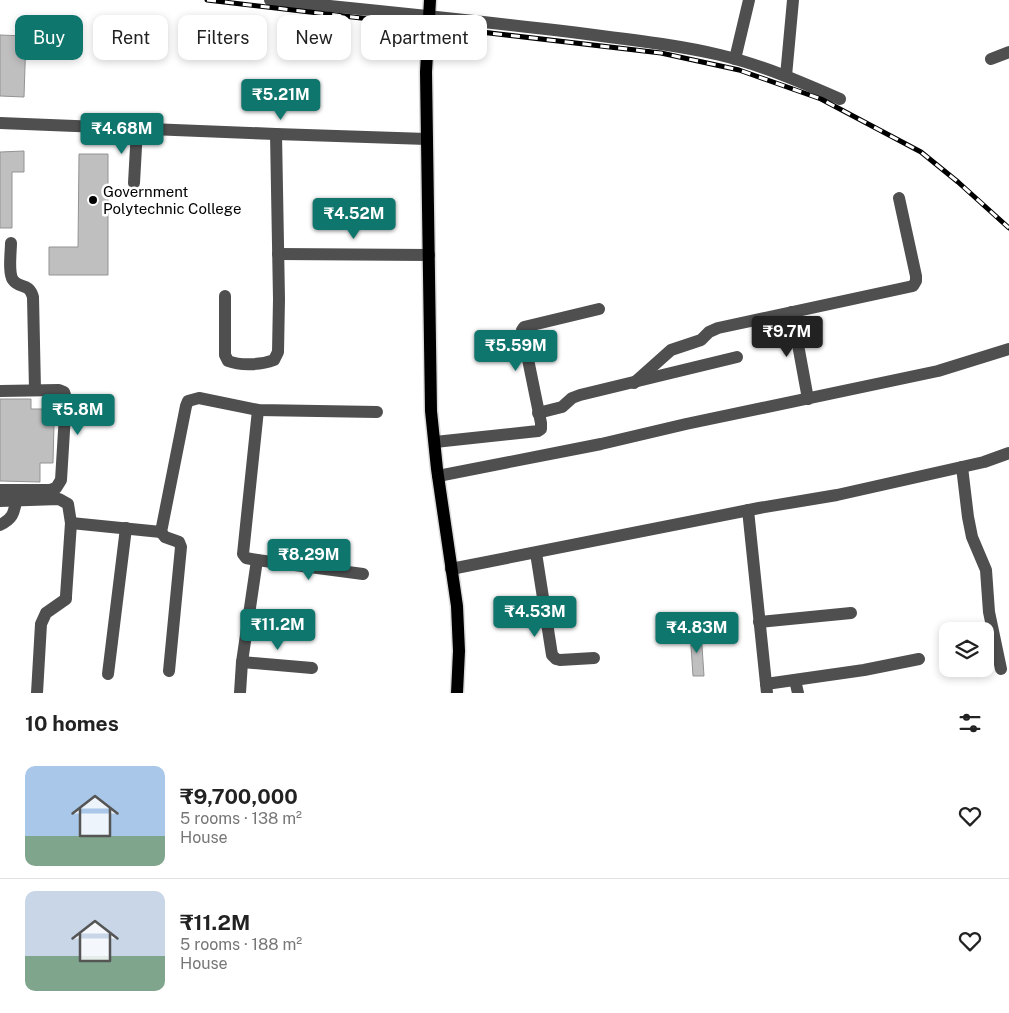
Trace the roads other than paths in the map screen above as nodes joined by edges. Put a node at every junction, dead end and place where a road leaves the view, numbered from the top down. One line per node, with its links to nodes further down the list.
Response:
1 (270, 0): 5 (street)
2 (430, 0): 6 (main road)
3 (750, 0): 9 (street)
4 (793, 0): 12 (street)
5 (419, 15)
6 (429, 15)
7 (487, 23): 9 (street)
8 (1009, 52): 10 (street)
9 (735, 59): 12 (street)
10 (991, 59)
11 (427, 60): 17 (main road)
12 (786, 76): 13 (street)
13 (840, 99)
14 (0, 123): 15 (street)
15 (137, 129): 16 (street); 18 (street)
16 (276, 134): 17 (street); 21 (street)
17 (427, 139): 22 (main road)
18 (134, 183)
19 (899, 198): 25 (street)
20 (11, 243): 29 (street)
21 (278, 254): 22 (street); 23 (street)
22 (429, 255): 35 (main road)
23 (225, 296)
24 (599, 309): 34 (street)
25 (792, 312): 28 (street); 31 (street)
26 (1009, 348): 31 (street)
27 (736, 357): 28 (street)
28 (634, 383): 34 (street)
29 (35, 390): 30 (street); 39 (street)
30 (0, 391)
31 (808, 399): 38 (street)
32 (258, 410): 33 (street); 46 (street); 48 (street)
33 (378, 412)
34 (538, 412): 35 (street)
35 (434, 442): 38 (main road)
36 (1009, 453): 37 (street)
37 (962, 467): 42 (street); 57 (street)
38 (438, 476): 49 (main road)
39 (0, 490)
40 (0, 501): 41 (street)
41 (16, 501): 43 (street); 44 (street)
42 (748, 510): 47 (street); 52 (street)
43 (71, 523): 45 (street); 62 (street)
44 (0, 526)
45 (126, 528): 46 (street); 59 (street)
46 (161, 532): 58 (street)
47 (536, 553): 49 (street); 53 (street)
48 (257, 560): 50 (street); 55 (street)
49 (451, 569): 64 (main road)
50 (363, 574)
51 (851, 613): 52 (street)
52 (759, 622): 61 (street)
53 (594, 658)
54 (919, 659): 60 (street)
55 (242, 662): 56 (street); 63 (street)
56 (312, 668)
57 (1001, 669)
58 (169, 671)
59 (108, 674)
60 (795, 680): 61 (street); 65 (street)
61 (767, 689)
62 (37, 693)
63 (240, 693)
64 (457, 693)
65 (798, 693)

